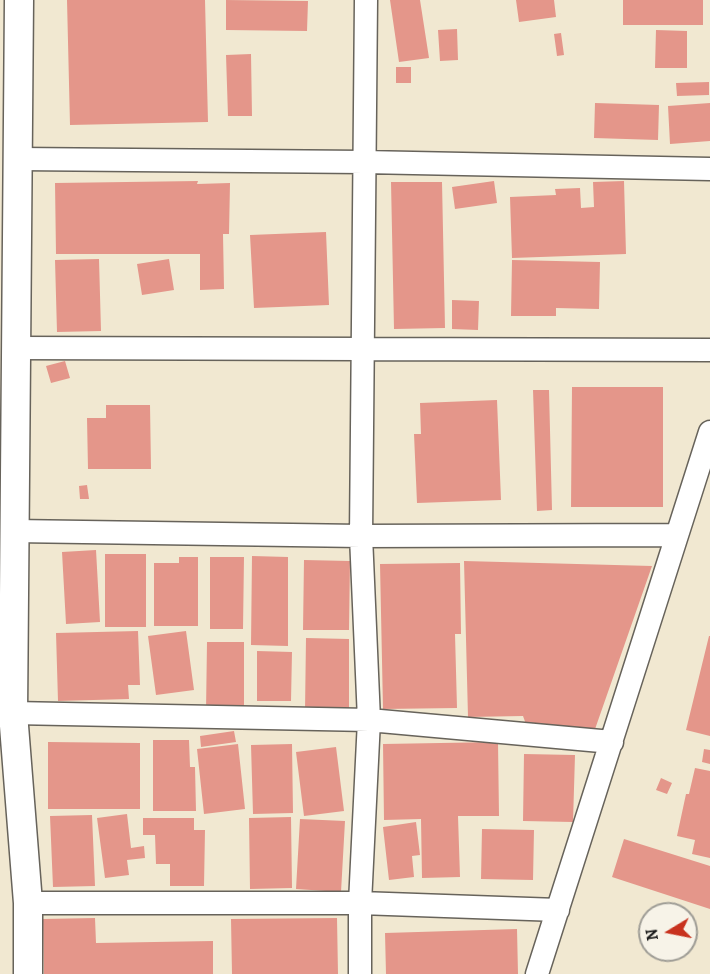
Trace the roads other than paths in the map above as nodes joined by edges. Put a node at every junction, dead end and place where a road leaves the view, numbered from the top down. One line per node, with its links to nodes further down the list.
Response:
1 (366, 0): 4 (street)
2 (29, 2): 3 (main road)
3 (18, 159): 4 (street); 6 (main road)
4 (363, 162): 5 (street); 7 (street)
5 (710, 169)
6 (16, 348): 7 (street); 10 (main road)
7 (362, 350): 8 (street); 12 (street)
8 (710, 350)
9 (710, 432): 11 (street)
10 (14, 531): 12 (street); 13 (main road)
11 (677, 535): 12 (street); 15 (street)
12 (361, 536): 14 (street)
13 (13, 713): 14 (street); 16 (main road)
14 (369, 720): 15 (street); 17 (street)
15 (612, 742): 18 (street)
16 (28, 903): 17 (street); 19 (main road)
17 (360, 903): 18 (street); 20 (street)
18 (558, 910): 21 (street)
19 (28, 974)
20 (360, 974)
21 (537, 974)

